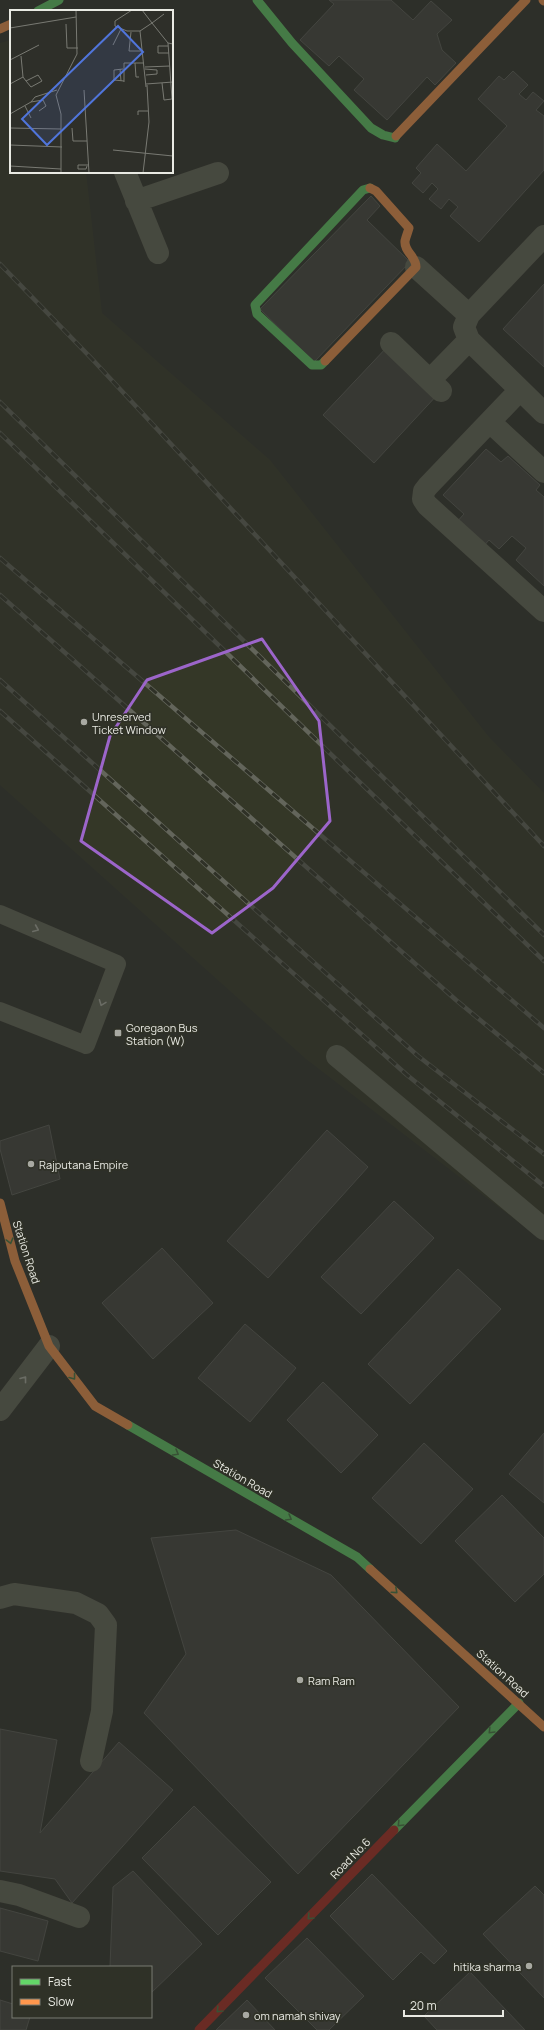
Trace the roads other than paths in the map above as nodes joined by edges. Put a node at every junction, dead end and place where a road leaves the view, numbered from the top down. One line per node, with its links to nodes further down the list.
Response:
1 (257, 0): 2 (street)
2 (526, 0)
3 (10, 24): 4 (street)
4 (0, 29)
5 (125, 173): 7 (street)
6 (218, 173): 7 (street)
7 (136, 201): 9 (street)
8 (544, 236): 11 (street)
9 (158, 253)
10 (416, 267): 10 (street); 11 (street)
11 (469, 315): 12 (street)
12 (470, 340): 13 (street); 14 (street)
13 (391, 343)
14 (520, 390): 15 (street); 16 (street)
15 (544, 413)
16 (490, 422): 17 (street); 18 (street)
17 (544, 472)
18 (544, 611)
19 (0, 914): 20 (lane, one-way to 20)
20 (0, 1011)
21 (337, 1056): 23 (street)
22 (0, 1203): 24 (street, Station Road, one-way to 24)
23 (544, 1229)
24 (49, 1346): 25 (street, one-way to 24); 27 (street, Station Road, one-way to 27)
25 (0, 1410)
26 (0, 1598): 29 (street)
27 (519, 1703): 28 (street, Station Road); 32 (street, Road No.6, one-way to 32)
28 (544, 1727)
29 (91, 1761)
30 (0, 1891): 31 (street)
31 (79, 1917)
32 (199, 2030)

